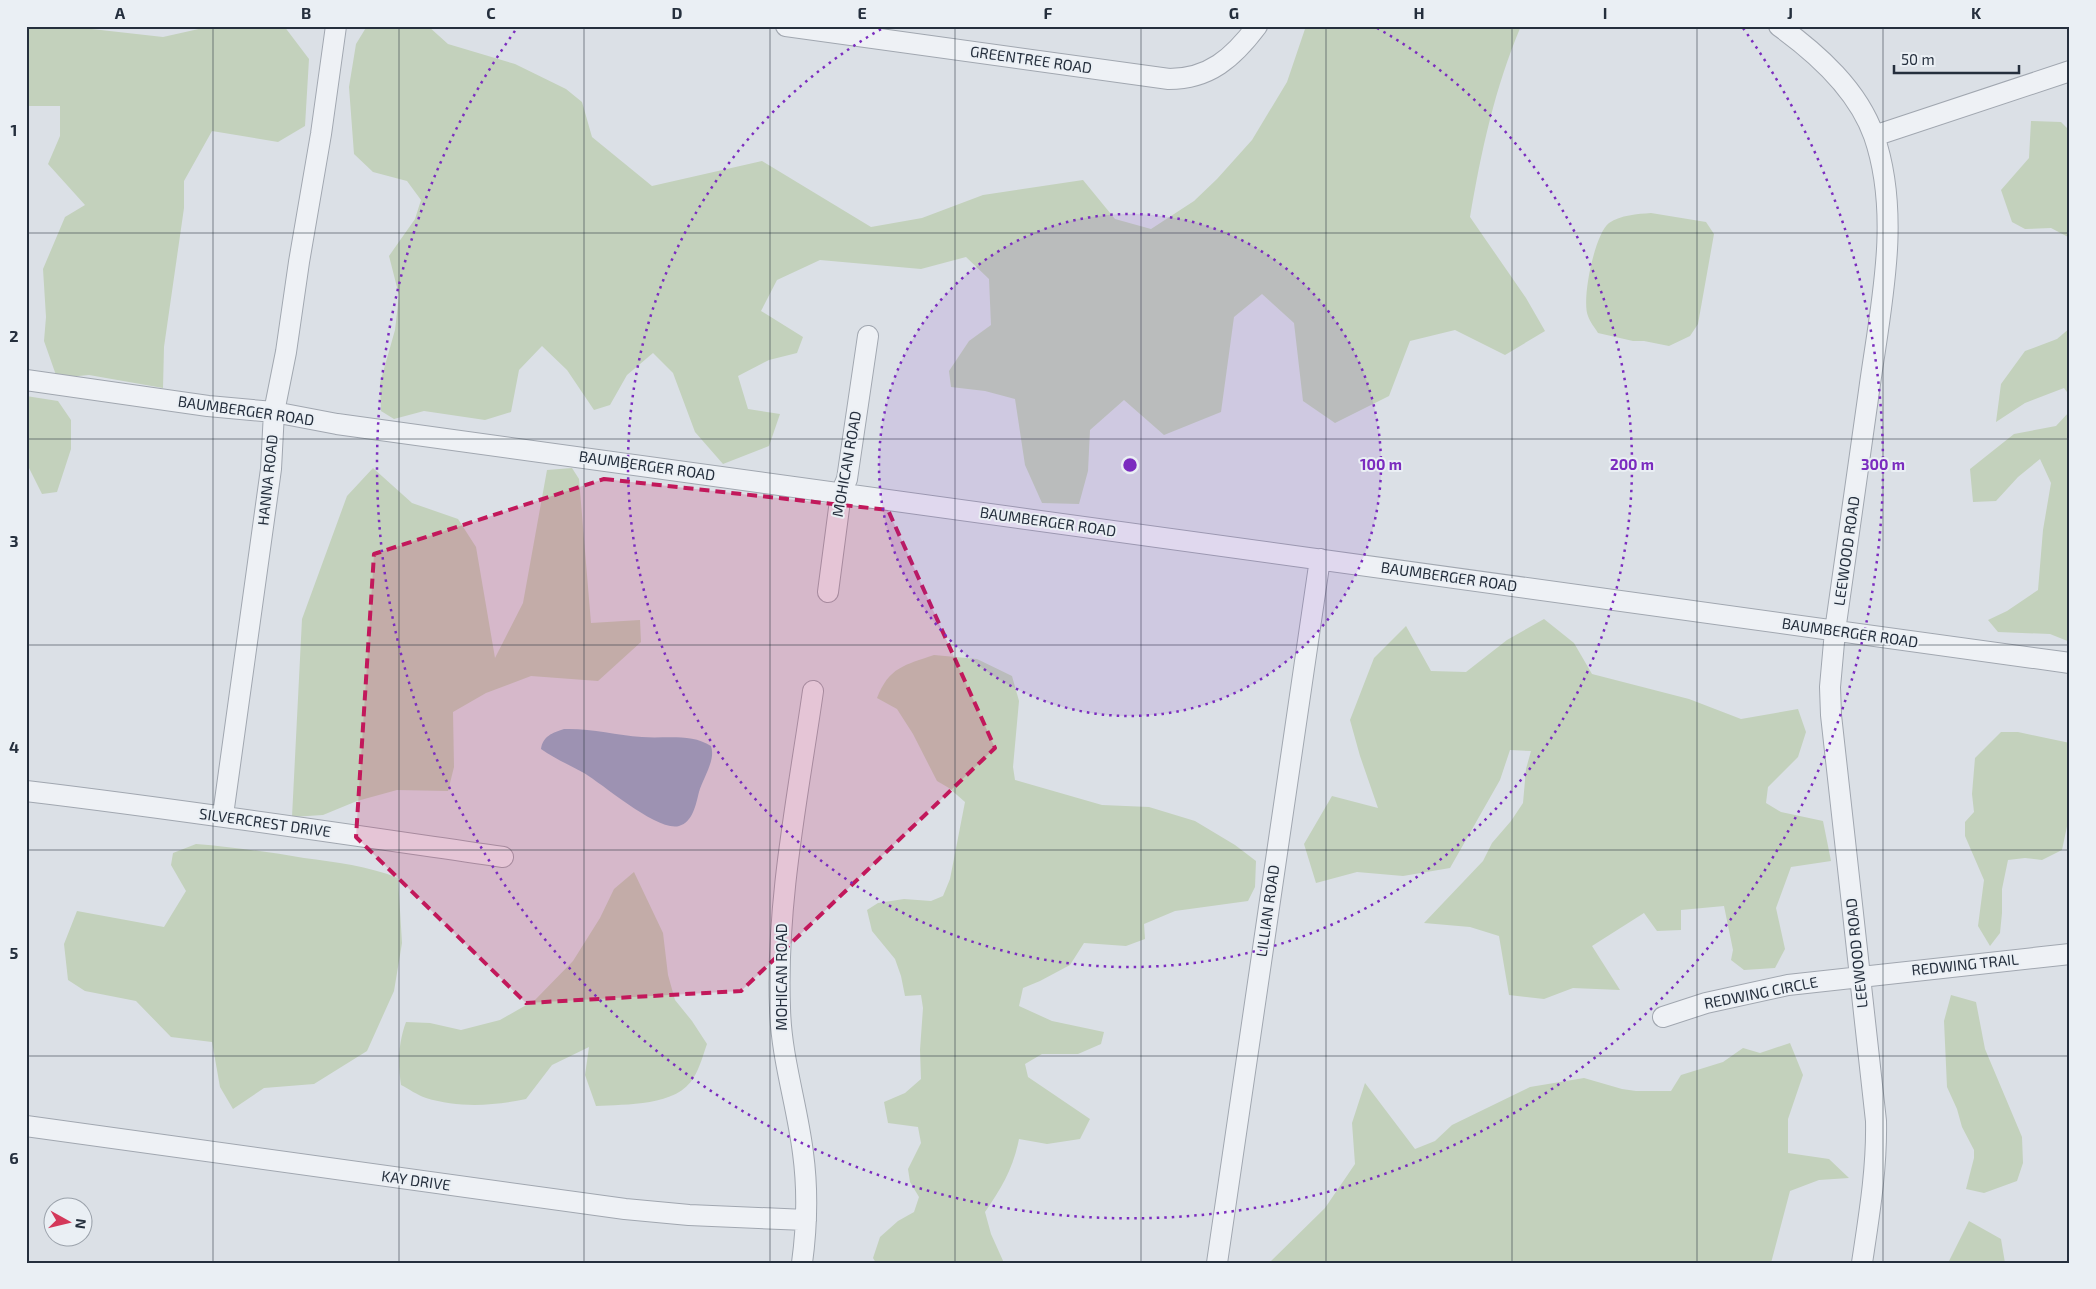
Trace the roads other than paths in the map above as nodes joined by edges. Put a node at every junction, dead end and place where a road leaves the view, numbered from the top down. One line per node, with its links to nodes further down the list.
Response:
1 (336, 26): 9 (street, HANNA ROAD)
2 (786, 26): 3 (street, GREENTREE ROAD)
3 (1257, 26)
4 (1779, 26): 6 (street, LEEWOOD ROAD)
5 (2070, 71): 6 (street)
6 (1874, 136): 13 (street, LEEWOOD ROAD)
7 (868, 336): 10 (street, MOHICAN ROAD)
8 (26, 380): 9 (street, BAUMBERGER ROAD)
9 (274, 412): 10 (street, BAUMBERGER ROAD); 17 (street, HANNA ROAD)
10 (841, 493): 11 (street, BAUMBERGER ROAD); 12 (street, MOHICAN ROAD)
11 (1320, 560): 13 (street, BAUMBERGER ROAD); 25 (street, LILLIAN ROAD)
12 (828, 592)
13 (1835, 631): 14 (street, BAUMBERGER ROAD); 20 (street, LEEWOOD ROAD)
14 (2070, 663)
15 (813, 692): 23 (street, MOHICAN ROAD)
16 (26, 791): 17 (street, SILVERCREST DRIVE)
17 (223, 815): 18 (street, SILVERCREST DRIVE)
18 (503, 857)
19 (2070, 954): 20 (street, REDWING TRAIL)
20 (1860, 976): 21 (street, REDWING CIRCLE); 26 (street, LEEWOOD ROAD)
21 (1663, 1017)
22 (26, 1126): 23 (street, KAY DRIVE)
23 (806, 1220): 24 (street, MOHICAN ROAD)
24 (802, 1263)
25 (1217, 1263)
26 (1862, 1263)

